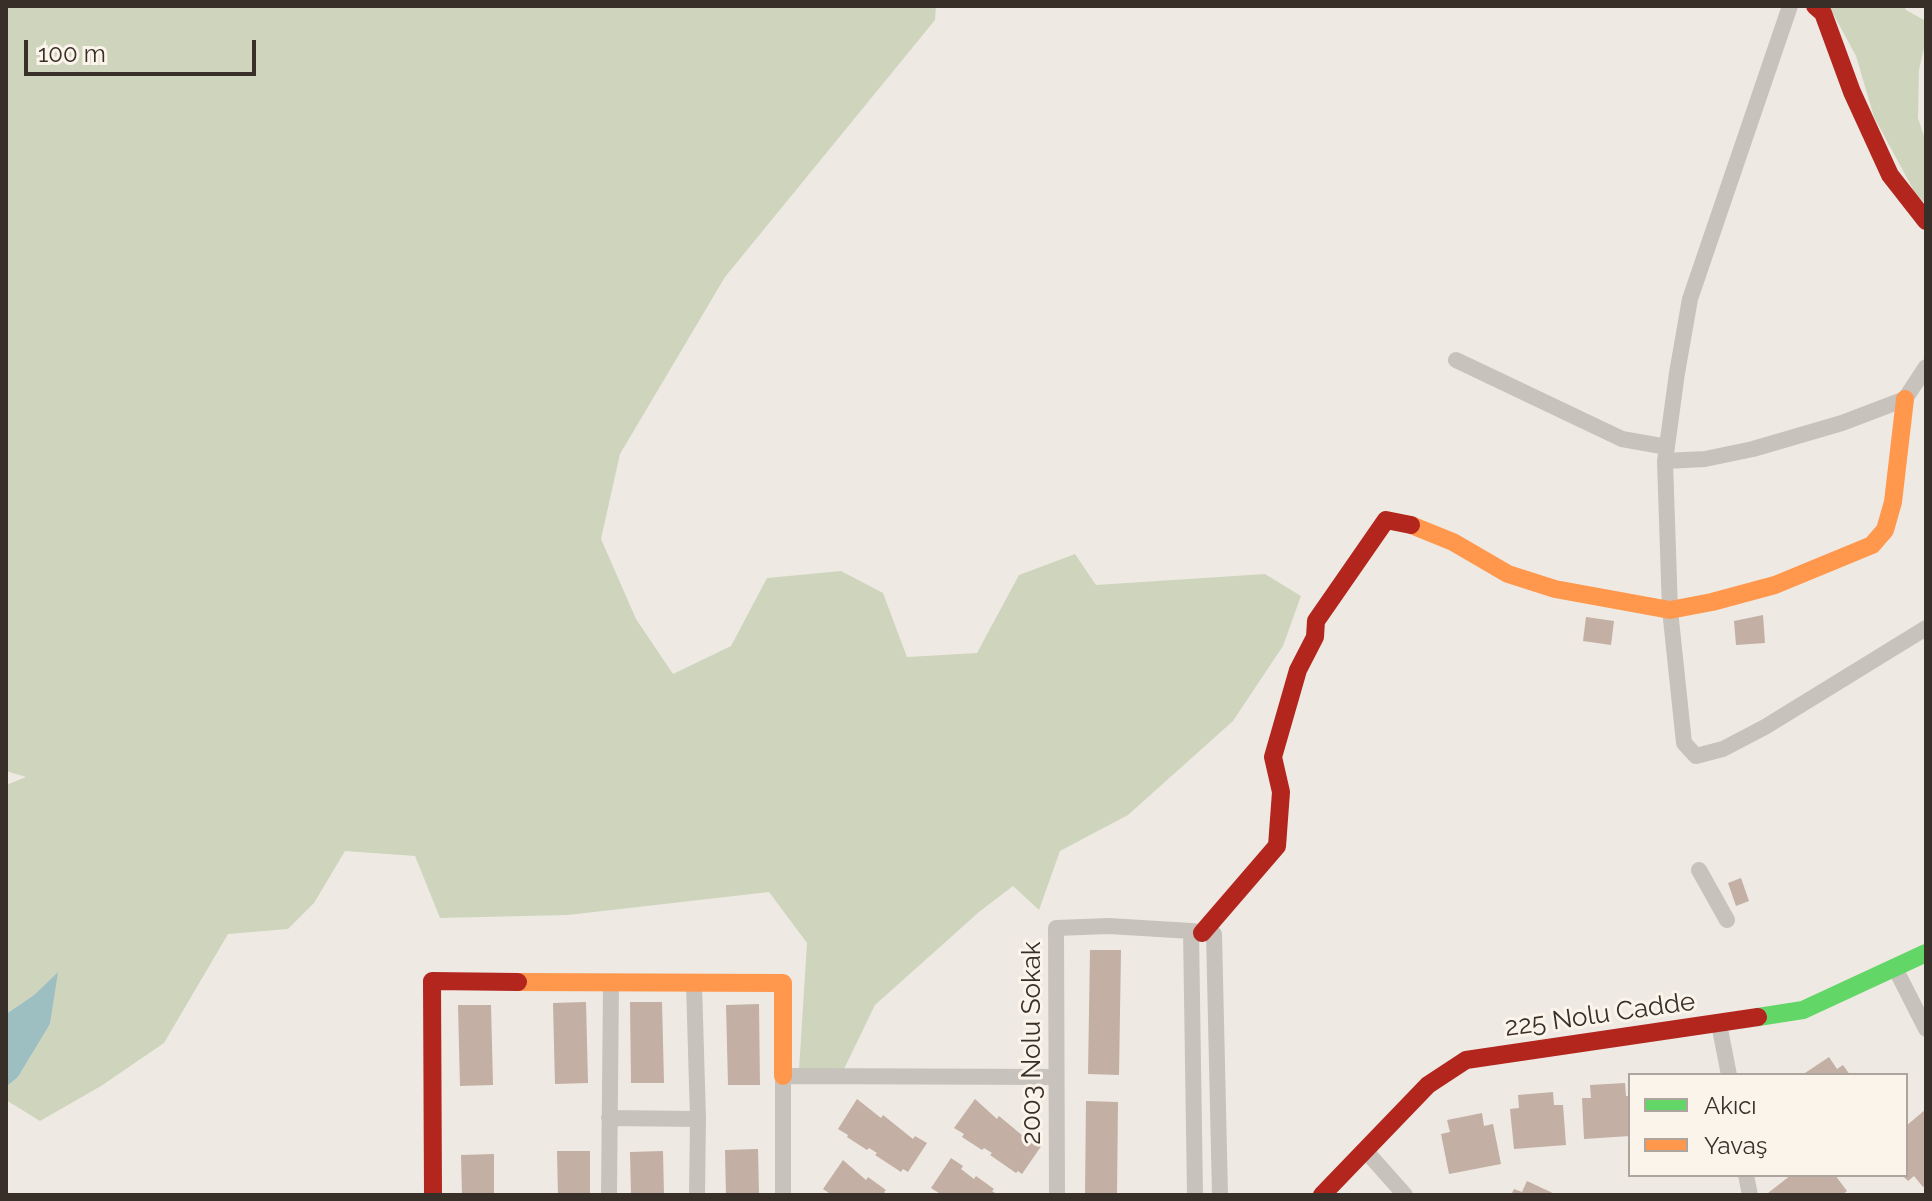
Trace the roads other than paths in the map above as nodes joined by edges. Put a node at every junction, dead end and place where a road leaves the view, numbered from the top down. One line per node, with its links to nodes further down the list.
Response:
1 (1790, 6): 7 (street)
2 (1815, 6): 3 (street)
3 (1926, 221)
4 (1456, 360): 7 (street)
5 (1926, 367): 6 (street)
6 (1905, 399): 7 (street); 8 (street)
7 (1666, 454): 8 (street)
8 (1670, 610): 9 (street); 12 (street)
9 (1926, 628)
10 (1699, 870): 11 (street)
11 (1727, 920)
12 (1196, 932): 21 (street, 2003 Nolu Sokak); 30 (street); 31 (street)
13 (1926, 953): 14 (street, 225 Nolu Cadde)
14 (1895, 968): 17 (street, 225 Nolu Cadde); 18 (street)
15 (694, 983): 16 (street); 20 (street); 23 (street)
16 (611, 984): 22 (street); 25 (street)
17 (1719, 1024): 19 (street); 24 (street, 225 Nolu Cadde)
18 (1926, 1029)
19 (1729, 1073)
20 (783, 1076): 21 (street); 28 (street)
21 (1055, 1077): 29 (street, 2003 Nolu Sokak)
22 (609, 1118): 23 (street); 26 (street)
23 (698, 1119): 27 (street)
24 (1365, 1150): 32 (street, 225 Nolu Cadde); 33 (street)
25 (433, 1195)
26 (609, 1195)
27 (697, 1195)
28 (783, 1195)
29 (1057, 1195)
30 (1195, 1195)
31 (1220, 1195)
32 (1322, 1195)
33 (1405, 1195)

